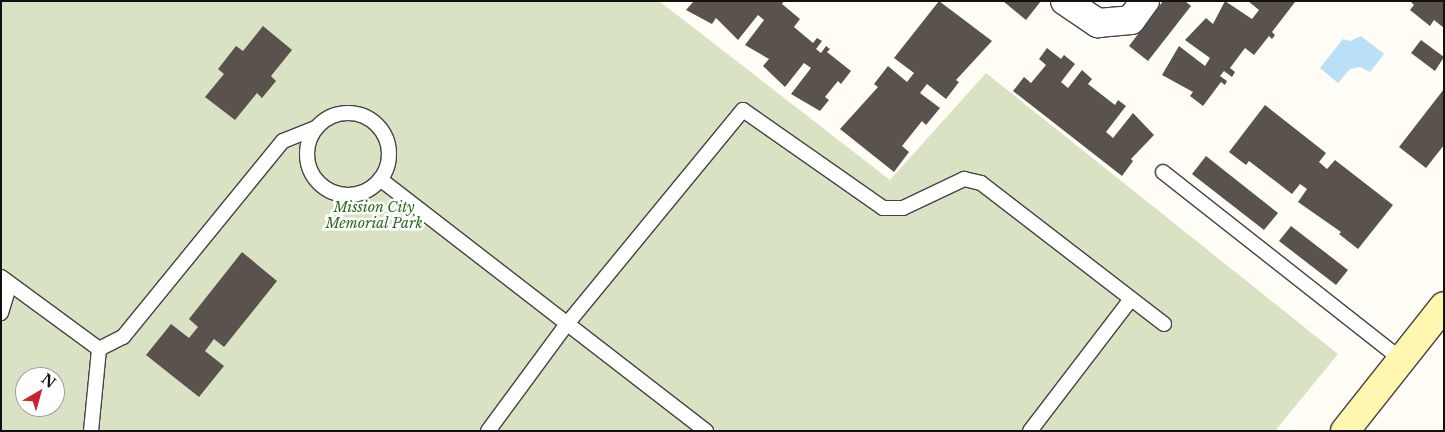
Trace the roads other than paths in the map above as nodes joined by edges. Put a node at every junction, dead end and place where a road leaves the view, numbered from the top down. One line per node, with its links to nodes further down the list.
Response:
1 (1065, 1): 2 (street)
2 (1145, 1)
3 (316, 128): 5 (lane); 5 (lane); 12 (lane)
4 (1163, 172): 13 (lane)
5 (380, 179): 10 (lane)
6 (6, 280): 9 (lane); 12 (lane)
7 (1131, 299): 10 (lane); 11 (lane); 17 (lane)
8 (1444, 306): 13 (main road)
9 (1, 312)
10 (567, 324): 15 (lane); 16 (lane)
11 (1164, 324)
12 (99, 349): 14 (lane)
13 (1402, 360): 18 (main road)
14 (91, 431)
15 (488, 431)
16 (706, 431)
17 (1030, 431)
18 (1345, 431)

